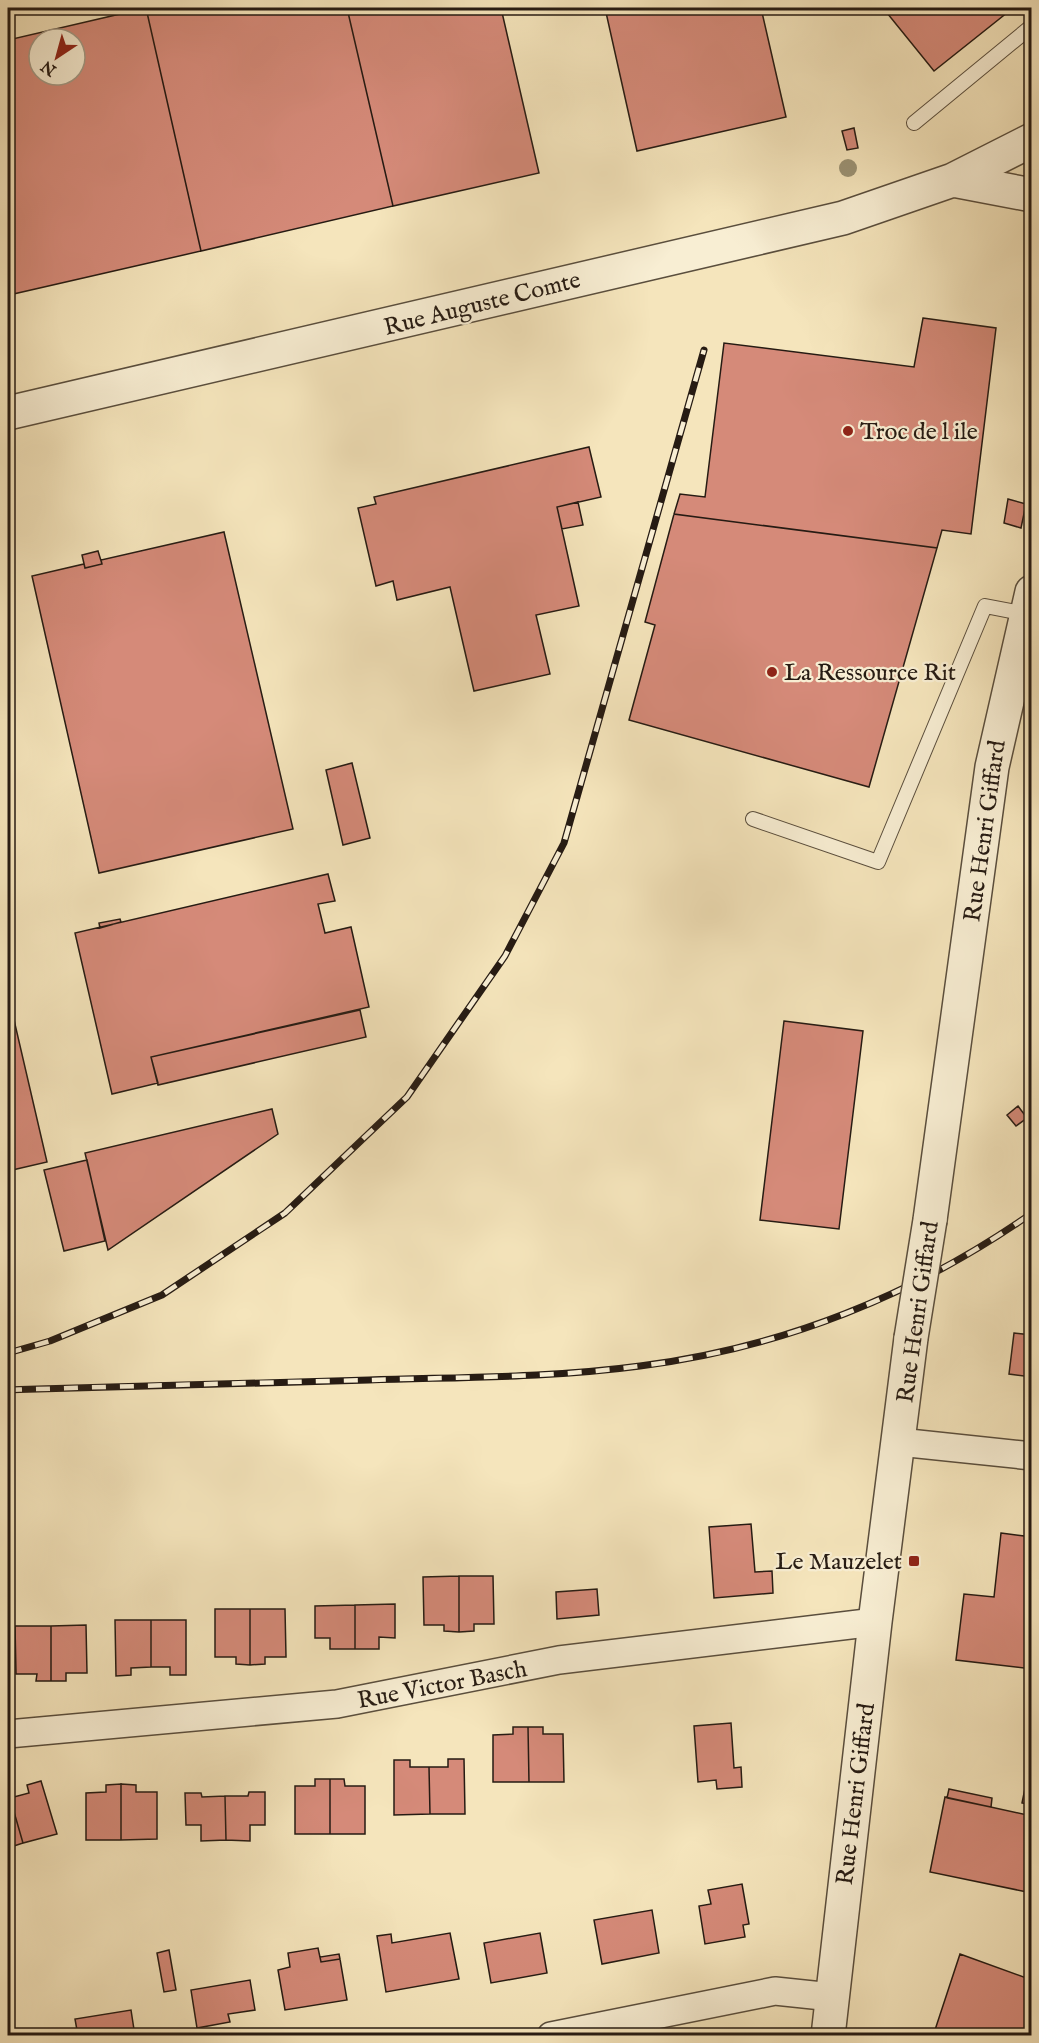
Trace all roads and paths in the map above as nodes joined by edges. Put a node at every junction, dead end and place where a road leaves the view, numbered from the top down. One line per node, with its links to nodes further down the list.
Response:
1 (1032, 26): 2 (lane)
2 (914, 123)
3 (1032, 141): 4 (street, Rue Auguste Comte)
4 (952, 180): 5 (street); 6 (street, Rue Auguste Comte)
5 (1032, 195)
6 (8, 413)
7 (1026, 624): 8 (lane); 9 (street, Rue Henri Giffard, bridge)
8 (753, 819)
9 (899, 1442): 10 (street); 11 (street, Rue Henri Giffard)
10 (1032, 1456)
11 (874, 1622): 12 (street, Rue Victor Basch); 13 (street, Rue Henri Giffard)
12 (8, 1734)
13 (832, 1997): 14 (street); 15 (street, Rue Henri Giffard)
14 (551, 2036)
15 (828, 2036)

